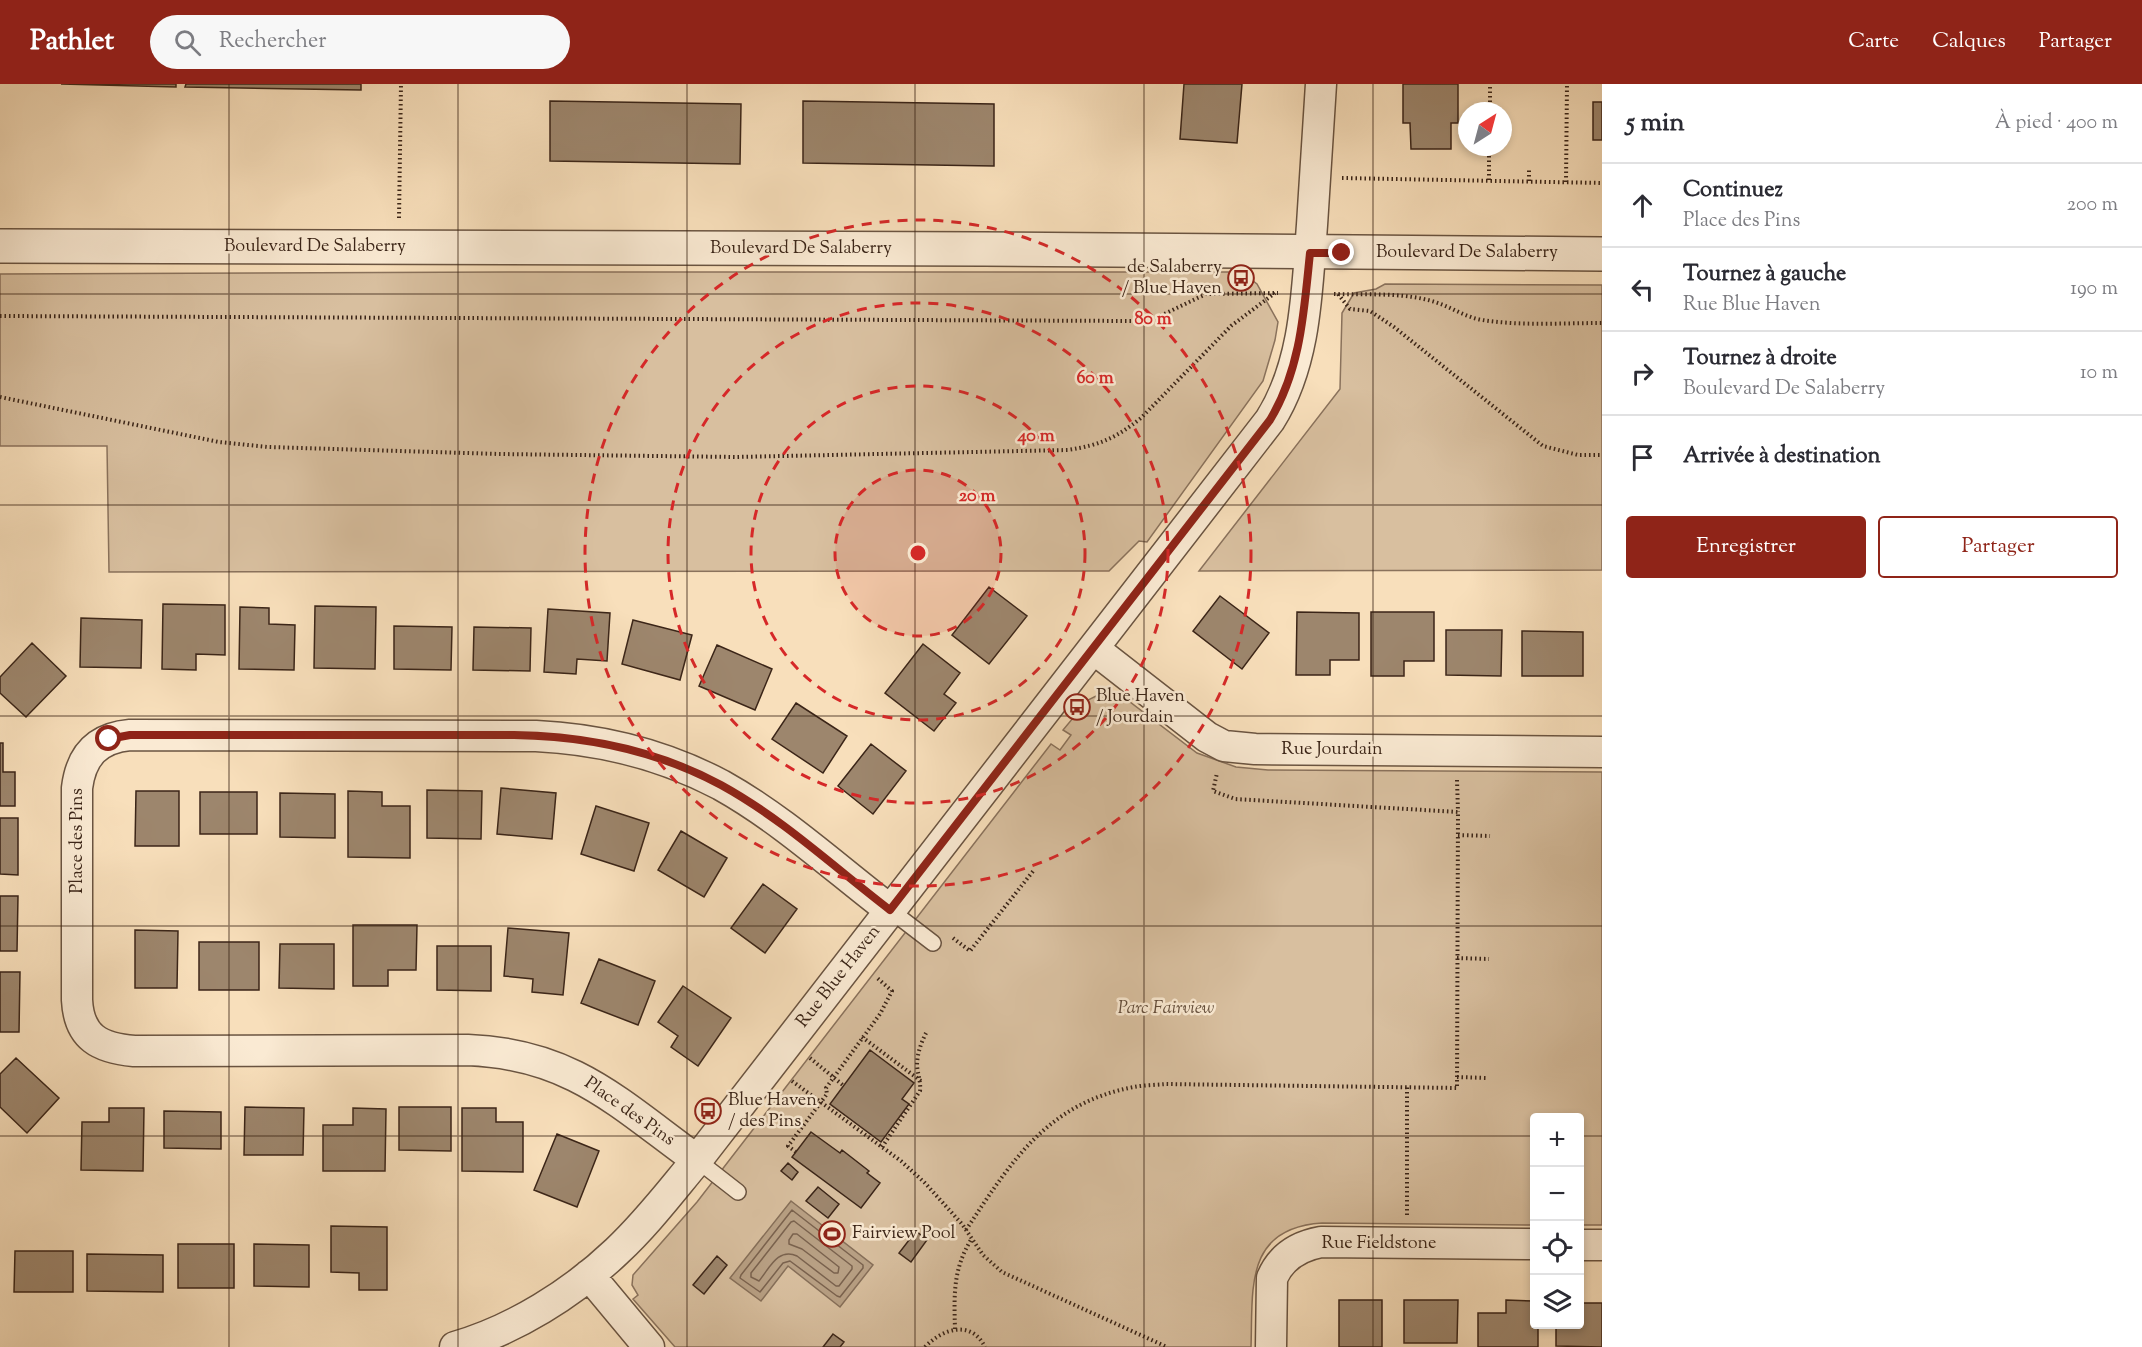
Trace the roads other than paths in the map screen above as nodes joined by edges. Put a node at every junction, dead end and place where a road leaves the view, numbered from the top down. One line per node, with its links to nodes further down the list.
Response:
1 (1321, 84): 3 (street, Rue Blue Haven)
2 (0, 246): 3 (street, Boulevard De Salaberry)
3 (1310, 253): 4 (street, Boulevard De Salaberry); 5 (street, Rue Blue Haven)
4 (1602, 254)
5 (1094, 649): 6 (street, Rue Jourdain); 7 (street, Rue Blue Haven)
6 (1602, 752)
7 (890, 910): 8 (lane); 9 (street, Rue Blue Haven); 9 (street, Place des Pins)
8 (933, 944)
9 (697, 1160): 10 (lane); 14 (street, Rue Blue Haven)
10 (738, 1192)
11 (1530, 1244): 17 (street, Rue Fieldstone)
12 (1584, 1245): 13 (street)
13 (1602, 1245)
14 (589, 1275): 15 (street, Rue Blue Haven); 16 (street)
15 (455, 1347)
16 (650, 1347)
17 (1271, 1347)

